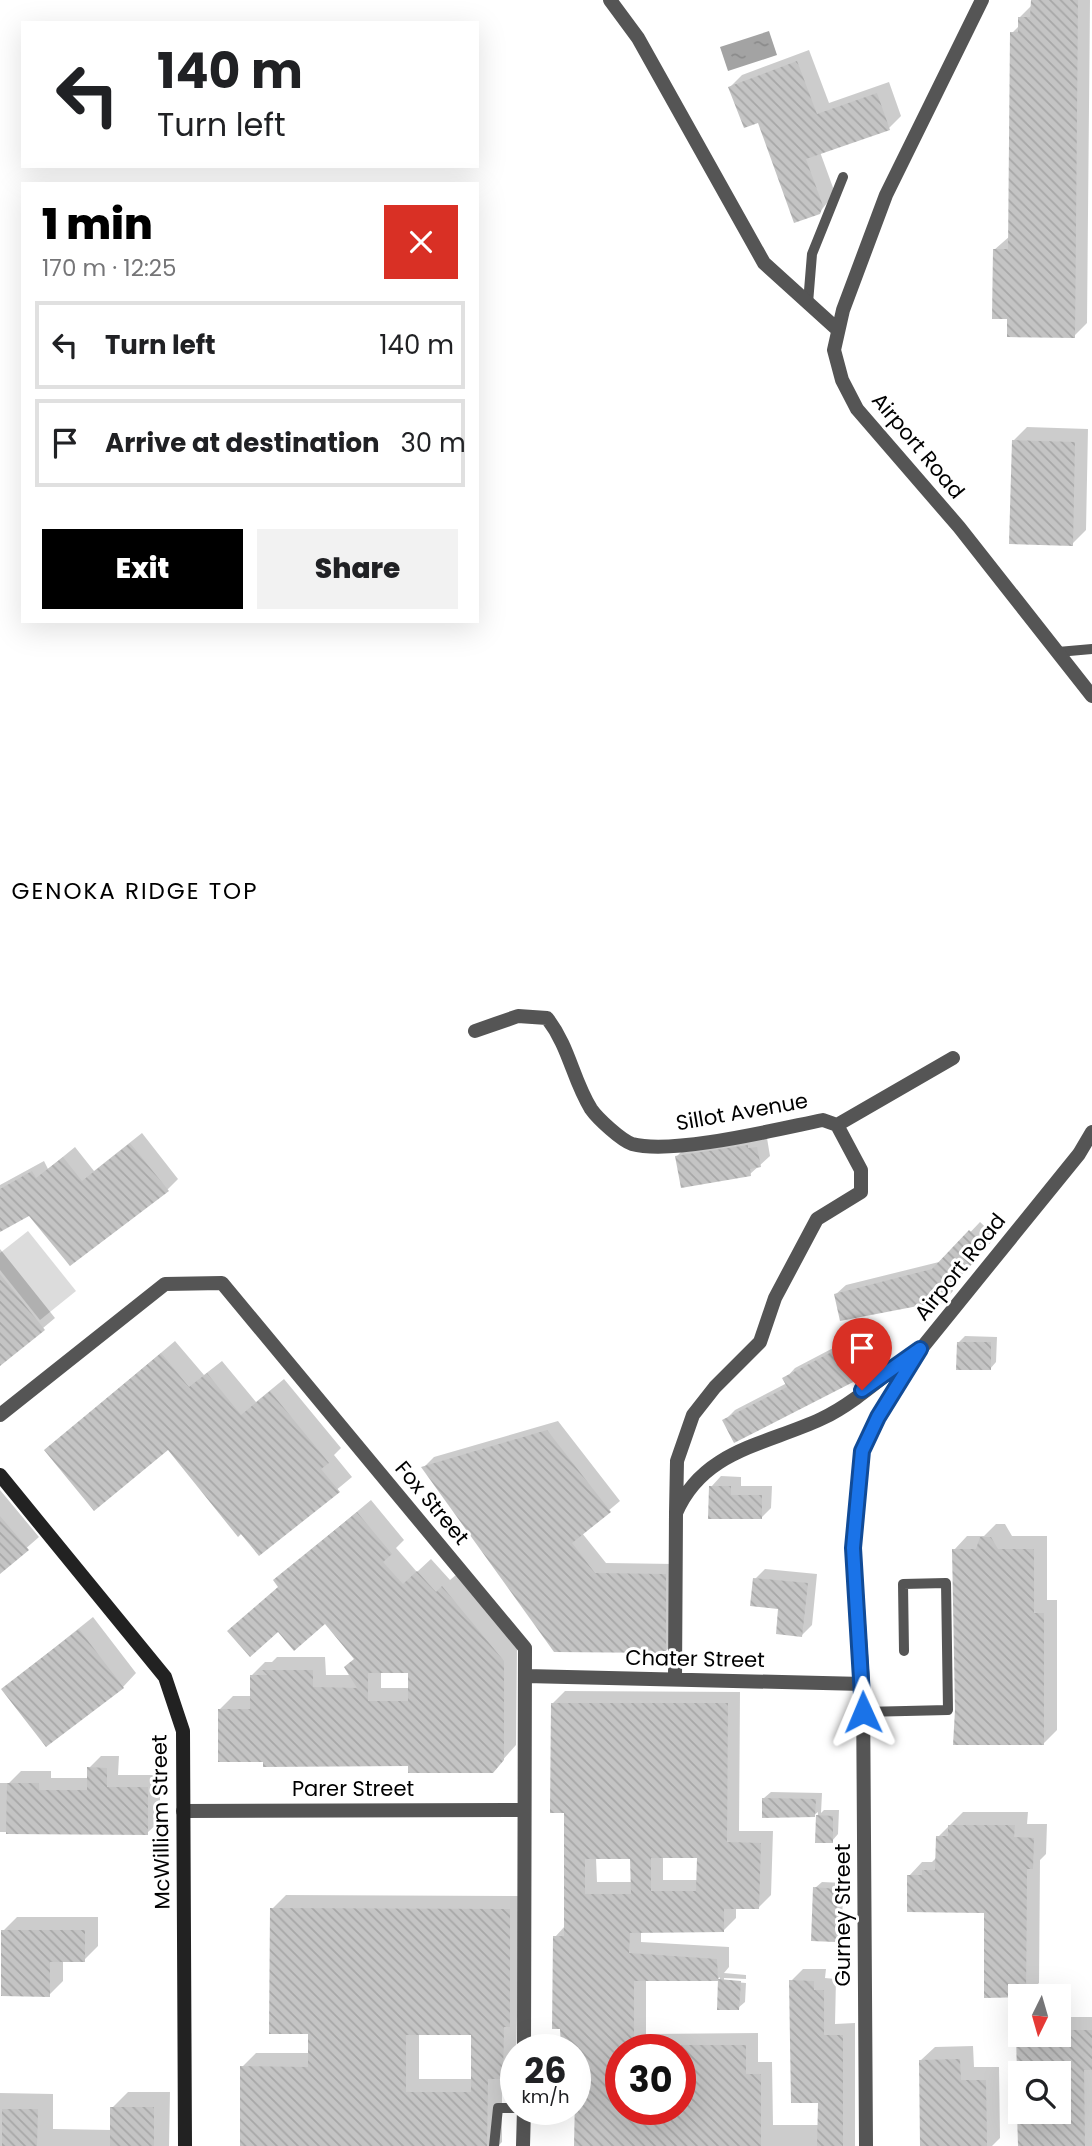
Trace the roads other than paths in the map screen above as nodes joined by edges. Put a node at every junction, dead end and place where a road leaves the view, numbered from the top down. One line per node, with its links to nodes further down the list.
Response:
1 (610, 0): 4 (street)
2 (982, 0): 5 (street, Airport Road)
3 (844, 177): 4 (lane)
4 (808, 303): 5 (street)
5 (838, 330): 7 (street, Airport Road)
6 (1092, 649): 7 (lane)
7 (1058, 652): 8 (street, Airport Road)
8 (1092, 696)
9 (475, 1031): 11 (street, Sillot Avenue)
10 (953, 1058): 11 (street)
11 (837, 1125): 16 (street, Sillot Avenue)
12 (1092, 1132): 13 (street, Airport Road)
13 (920, 1349): 16 (street); 20 (street, Airport Road)
14 (0, 1415): 18 (street, Fox Street)
15 (0, 1475): 23 (street, McWilliam Street)
16 (676, 1513): 19 (street)
17 (904, 1651): 21 (lane)
18 (526, 1676): 19 (street, Chater Street); 22 (street, Fox Street)
19 (675, 1679): 20 (street, Chater Street)
20 (863, 1684): 21 (street, Gurney Street)
21 (863, 1712): 30 (street, Gurney Street)
22 (523, 1810): 23 (street, Parer Street); 24 (street, Fox Street)
23 (183, 1811): 27 (street, McWilliam Street)
24 (524, 2034)
25 (500, 2108): 28 (lane)
26 (524, 2125): 29 (street)
27 (185, 2146)
28 (494, 2146)
29 (523, 2146)
30 (866, 2146)

